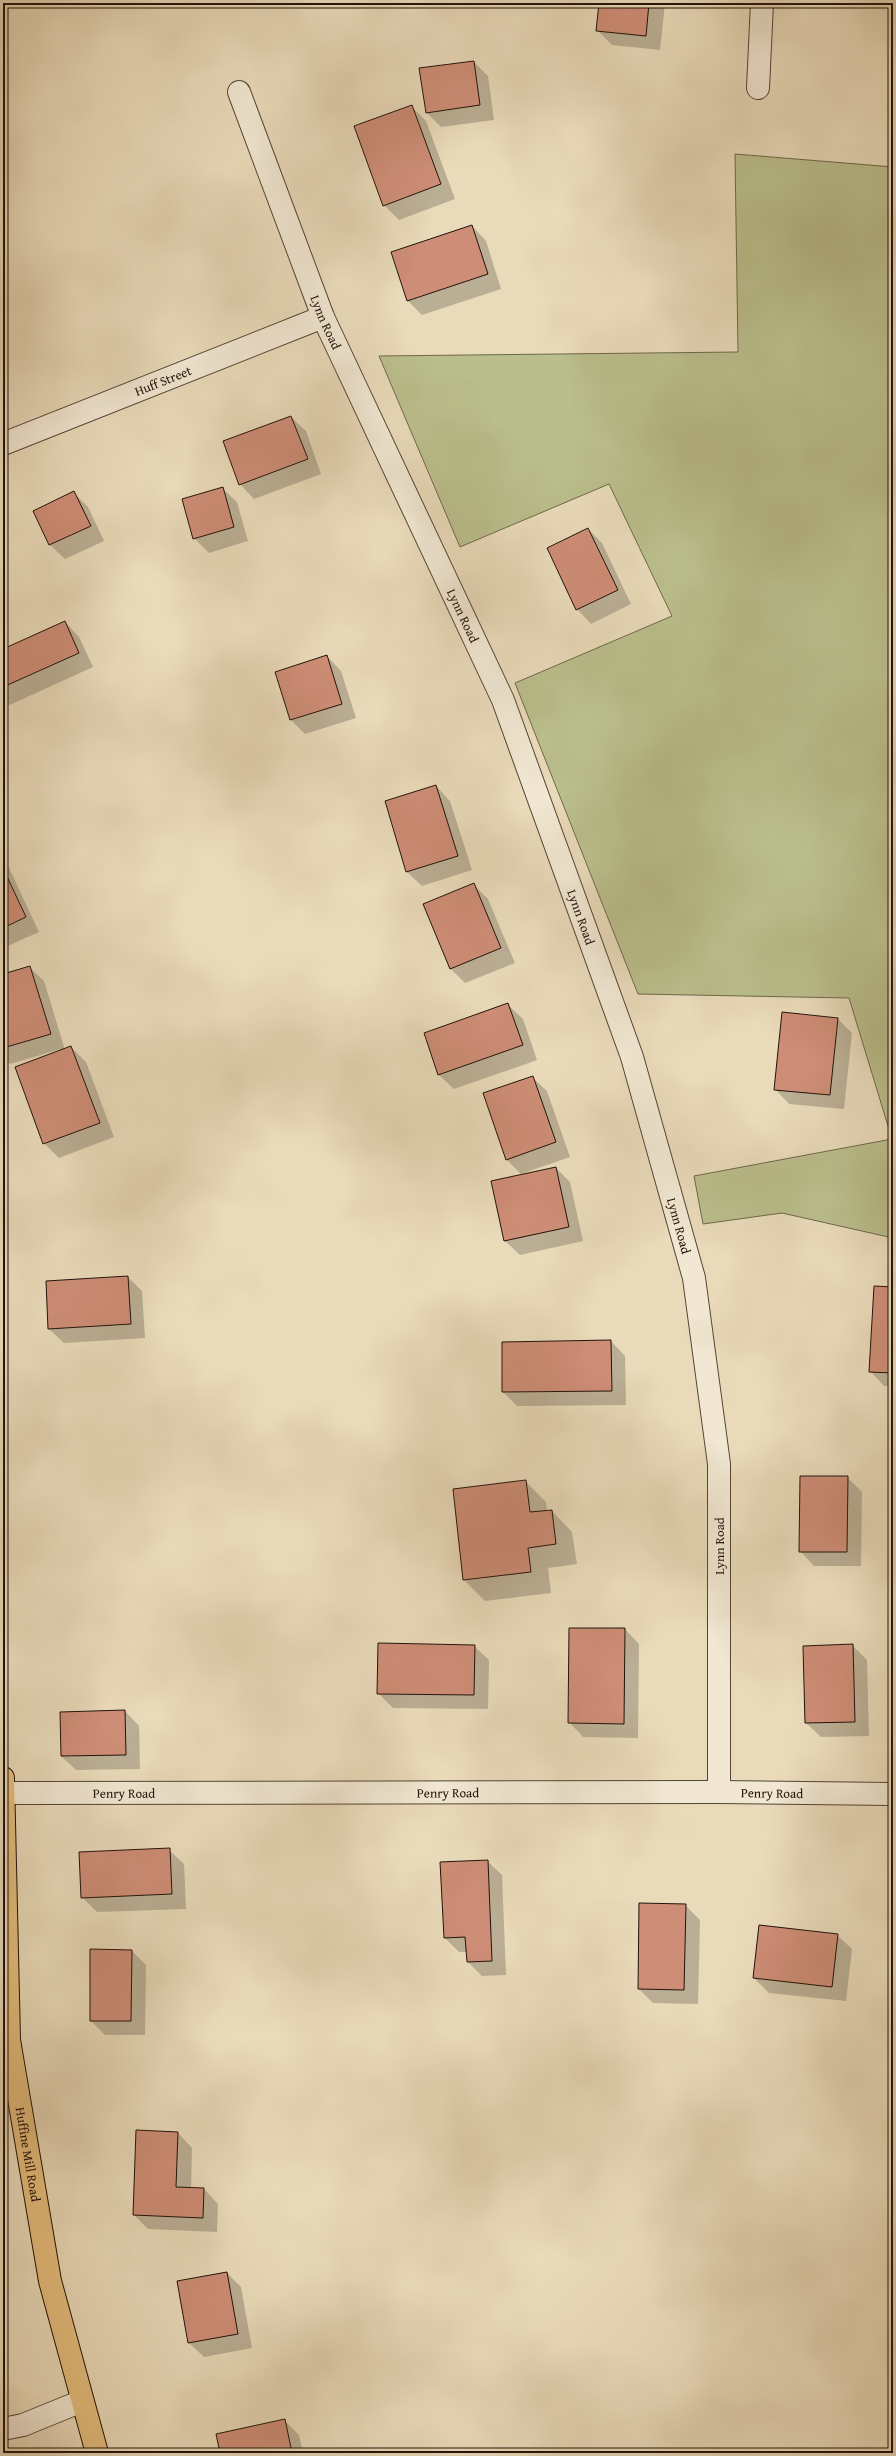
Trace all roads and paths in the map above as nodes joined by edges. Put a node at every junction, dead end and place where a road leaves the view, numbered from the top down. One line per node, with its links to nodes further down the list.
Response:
1 (762, 3): 2 (street)
2 (758, 88)
3 (239, 92): 4 (street, Lynn Road)
4 (323, 317): 5 (street, Huff Street); 7 (street, Lynn Road)
5 (3, 444)
6 (3, 1778): 8 (main road, Huffine Mill Road)
7 (719, 1792): 8 (street, Penry Road); 9 (street, Penry Road)
8 (3, 1793): 10 (main road, Huffine Mill Road)
9 (893, 1794)
10 (6, 2041): 11 (main road, Huffine Mill Road)
11 (82, 2401): 12 (street); 13 (main road, Huffine Mill Road)
12 (3, 2429)
13 (97, 2453)

